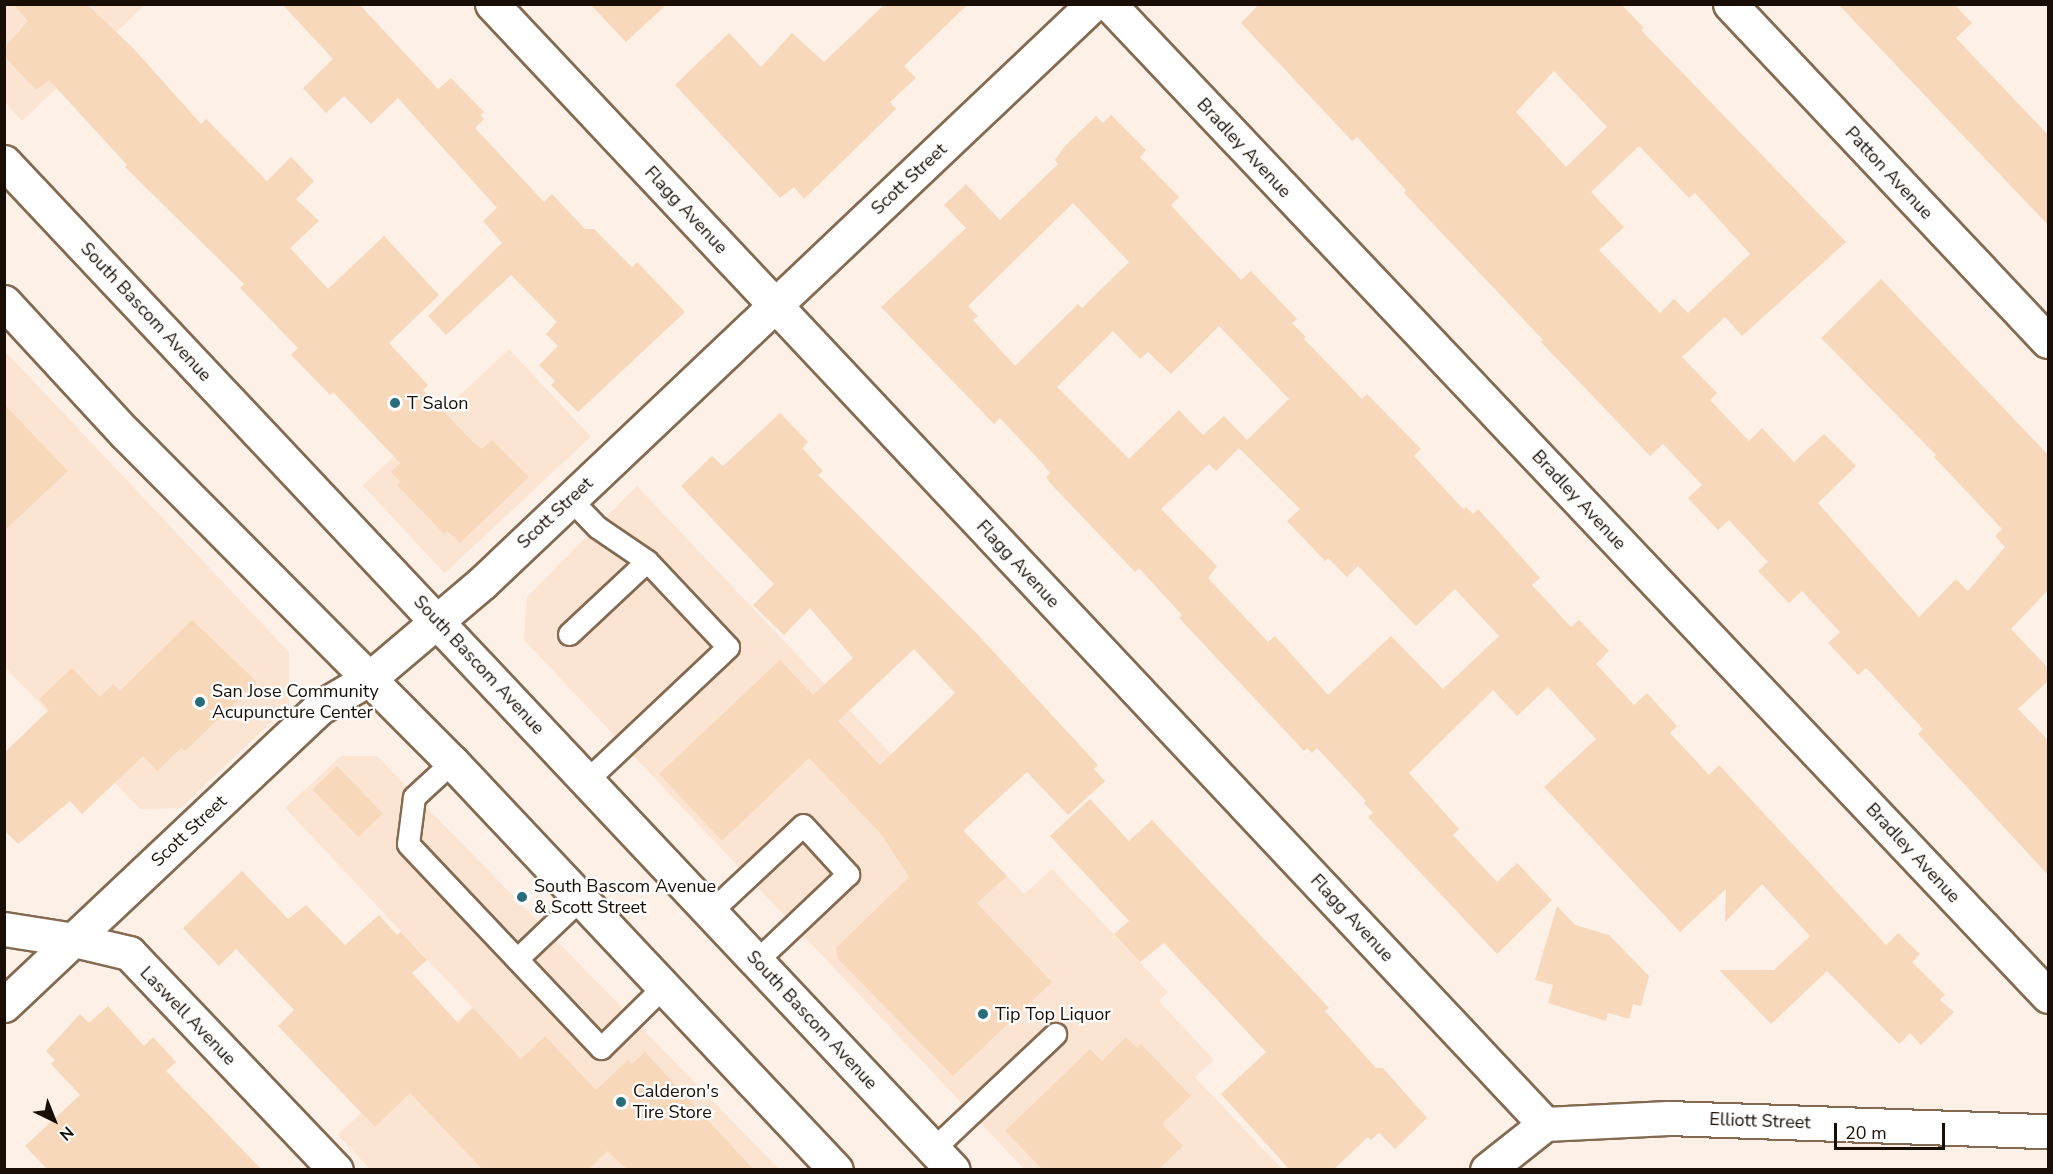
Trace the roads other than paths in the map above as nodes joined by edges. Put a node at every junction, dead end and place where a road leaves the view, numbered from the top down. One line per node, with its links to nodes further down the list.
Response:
1 (492, 4): 7 (street, Flagg Avenue)
2 (1093, 4): 7 (street, Scott Street)
3 (1109, 4): 23 (street, Bradley Avenue)
4 (1730, 4): 8 (street, Patton Avenue)
5 (4, 162): 11 (street, South Bascom Avenue)
6 (4, 302): 13 (street)
7 (775, 306): 9 (street, Scott Street); 26 (street, Flagg Avenue)
8 (2049, 341)
9 (570, 499): 10 (lane); 11 (street, Scott Street)
10 (646, 561): 12 (lane); 15 (lane)
11 (436, 620): 13 (street, Scott Street); 15 (street, South Bascom Avenue)
12 (568, 634)
13 (370, 678): 14 (street); 19 (street, Scott Street)
14 (452, 762): 16 (street); 20 (lane)
15 (587, 780): 17 (street, South Bascom Avenue)
16 (581, 898): 20 (lane); 22 (street)
17 (710, 912): 21 (street, South Bascom Avenue); 21 (lane)
18 (4, 929): 19 (street, Laswell Avenue)
19 (74, 940): 24 (street, Scott Street); 29 (street, Laswell Avenue)
20 (517, 959): 22 (lane)
21 (756, 960): 28 (street, South Bascom Avenue)
22 (663, 987): 30 (street)
23 (2049, 996)
24 (4, 1005)
25 (1055, 1034): 28 (lane)
26 (1545, 1124): 27 (street, Elliott Street); 31 (street)
27 (2049, 1131)
28 (943, 1159)
29 (336, 1170)
30 (836, 1170)
31 (1487, 1170)

